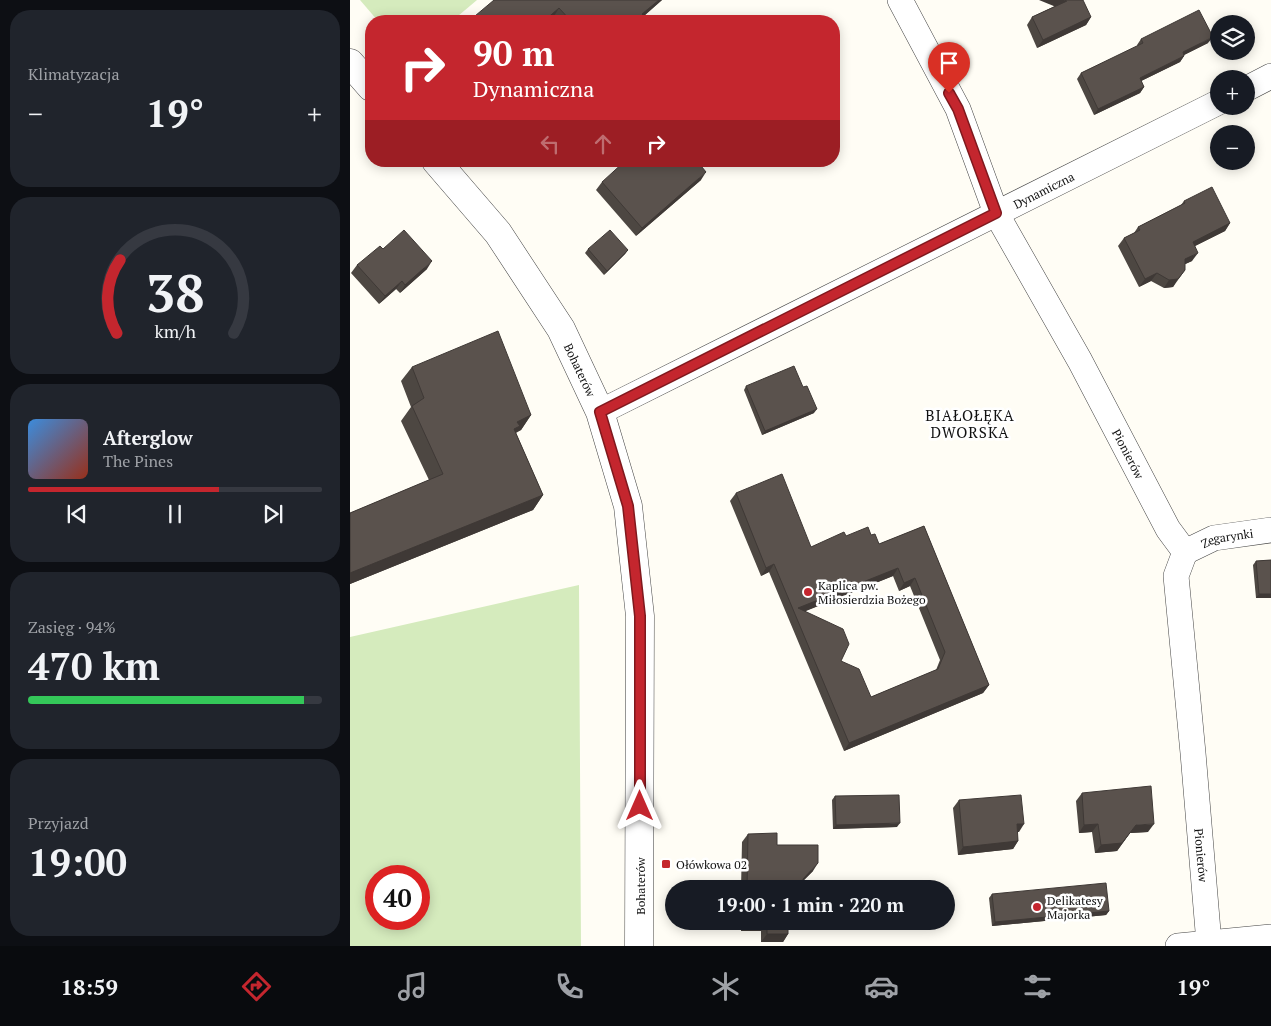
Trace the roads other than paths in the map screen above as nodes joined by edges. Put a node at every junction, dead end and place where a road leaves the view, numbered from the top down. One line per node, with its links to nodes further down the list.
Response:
1 (900, 0): 8 (street, Pionierów)
2 (350, 63): 4 (street)
3 (1271, 76): 5 (street)
4 (365, 81)
5 (1255, 84)
6 (1210, 106): 8 (street, Dynamiczna)
7 (441, 167): 9 (street, Bohaterów)
8 (996, 213): 9 (street, Dynamiczna); 11 (street, Pionierów)
9 (600, 412): 14 (street, Bohaterów)
10 (1271, 530): 11 (street, Zegarynki)
11 (1185, 552): 13 (street, Pionierów)
12 (1271, 937): 13 (street)
13 (1209, 943): 15 (street)
14 (639, 946)
15 (1178, 946)

